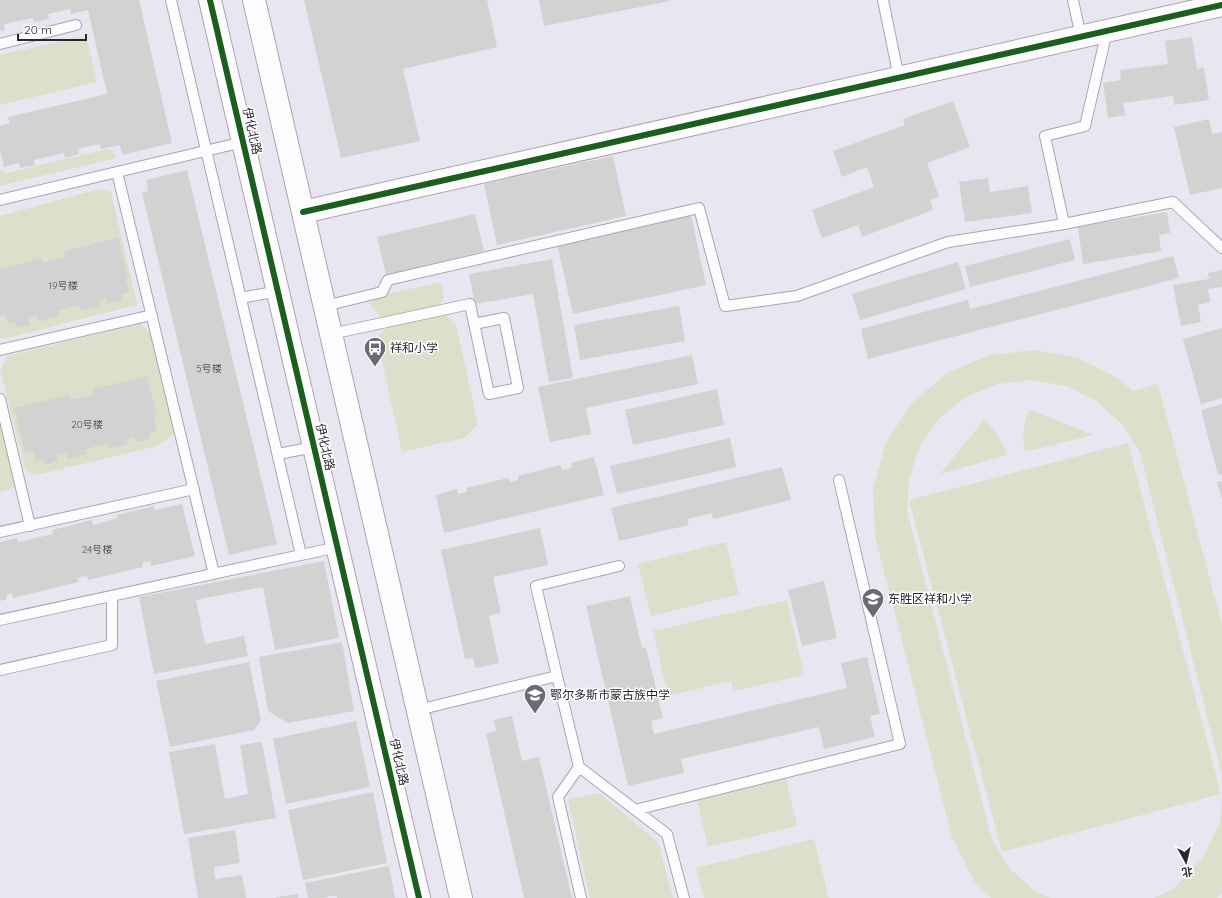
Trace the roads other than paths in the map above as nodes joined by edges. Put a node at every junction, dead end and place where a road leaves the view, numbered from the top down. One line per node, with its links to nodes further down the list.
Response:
1 (171, 0): 13 (lane)
2 (210, 0): 12 (street, 伊化北路)
3 (254, 0): 16 (street)
4 (883, 0): 11 (lane)
5 (1073, 0): 9 (lane)
6 (1222, 5): 8 (street)
7 (76, 25): 10 (lane)
8 (1108, 31): 9 (street); 17 (lane)
9 (1081, 37): 11 (street)
10 (0, 44)
11 (899, 78): 16 (street)
12 (243, 142): 13 (lane); 19 (street, 伊化北路)
13 (207, 151): 14 (lane); 20 (lane)
14 (117, 172): 15 (lane); 22 (lane)
15 (0, 200)
16 (303, 212): 21 (street)
17 (1064, 224): 18 (lane); 21 (lane)
18 (1222, 248)
19 (278, 291): 20 (lane); 27 (street, 伊化北路)
20 (241, 298): 28 (lane)
21 (324, 306): 24 (street)
22 (152, 315): 25 (lane); 30 (lane)
23 (474, 324): 23 (lane); 24 (lane)
24 (331, 334): 41 (street)
25 (0, 350)
26 (0, 398): 31 (lane)
27 (314, 447): 28 (lane); 33 (street, 伊化北路)
28 (278, 454): 34 (lane)
29 (838, 480): 43 (lane)
30 (194, 489): 31 (lane); 36 (lane)
31 (30, 526): 32 (lane)
32 (0, 532)
33 (338, 547): 34 (lane); 44 (street, 伊化北路)
34 (301, 555): 36 (lane)
35 (619, 566): 40 (lane)
36 (214, 574): 37 (lane)
37 (112, 596): 38 (lane); 39 (lane)
38 (0, 620)
39 (0, 670)
40 (557, 676): 41 (lane); 42 (lane)
41 (418, 710): 45 (street)
42 (579, 767): 43 (lane); 46 (lane)
43 (634, 810): 47 (lane)
44 (419, 898)
45 (461, 898)
46 (581, 898)
47 (684, 898)

